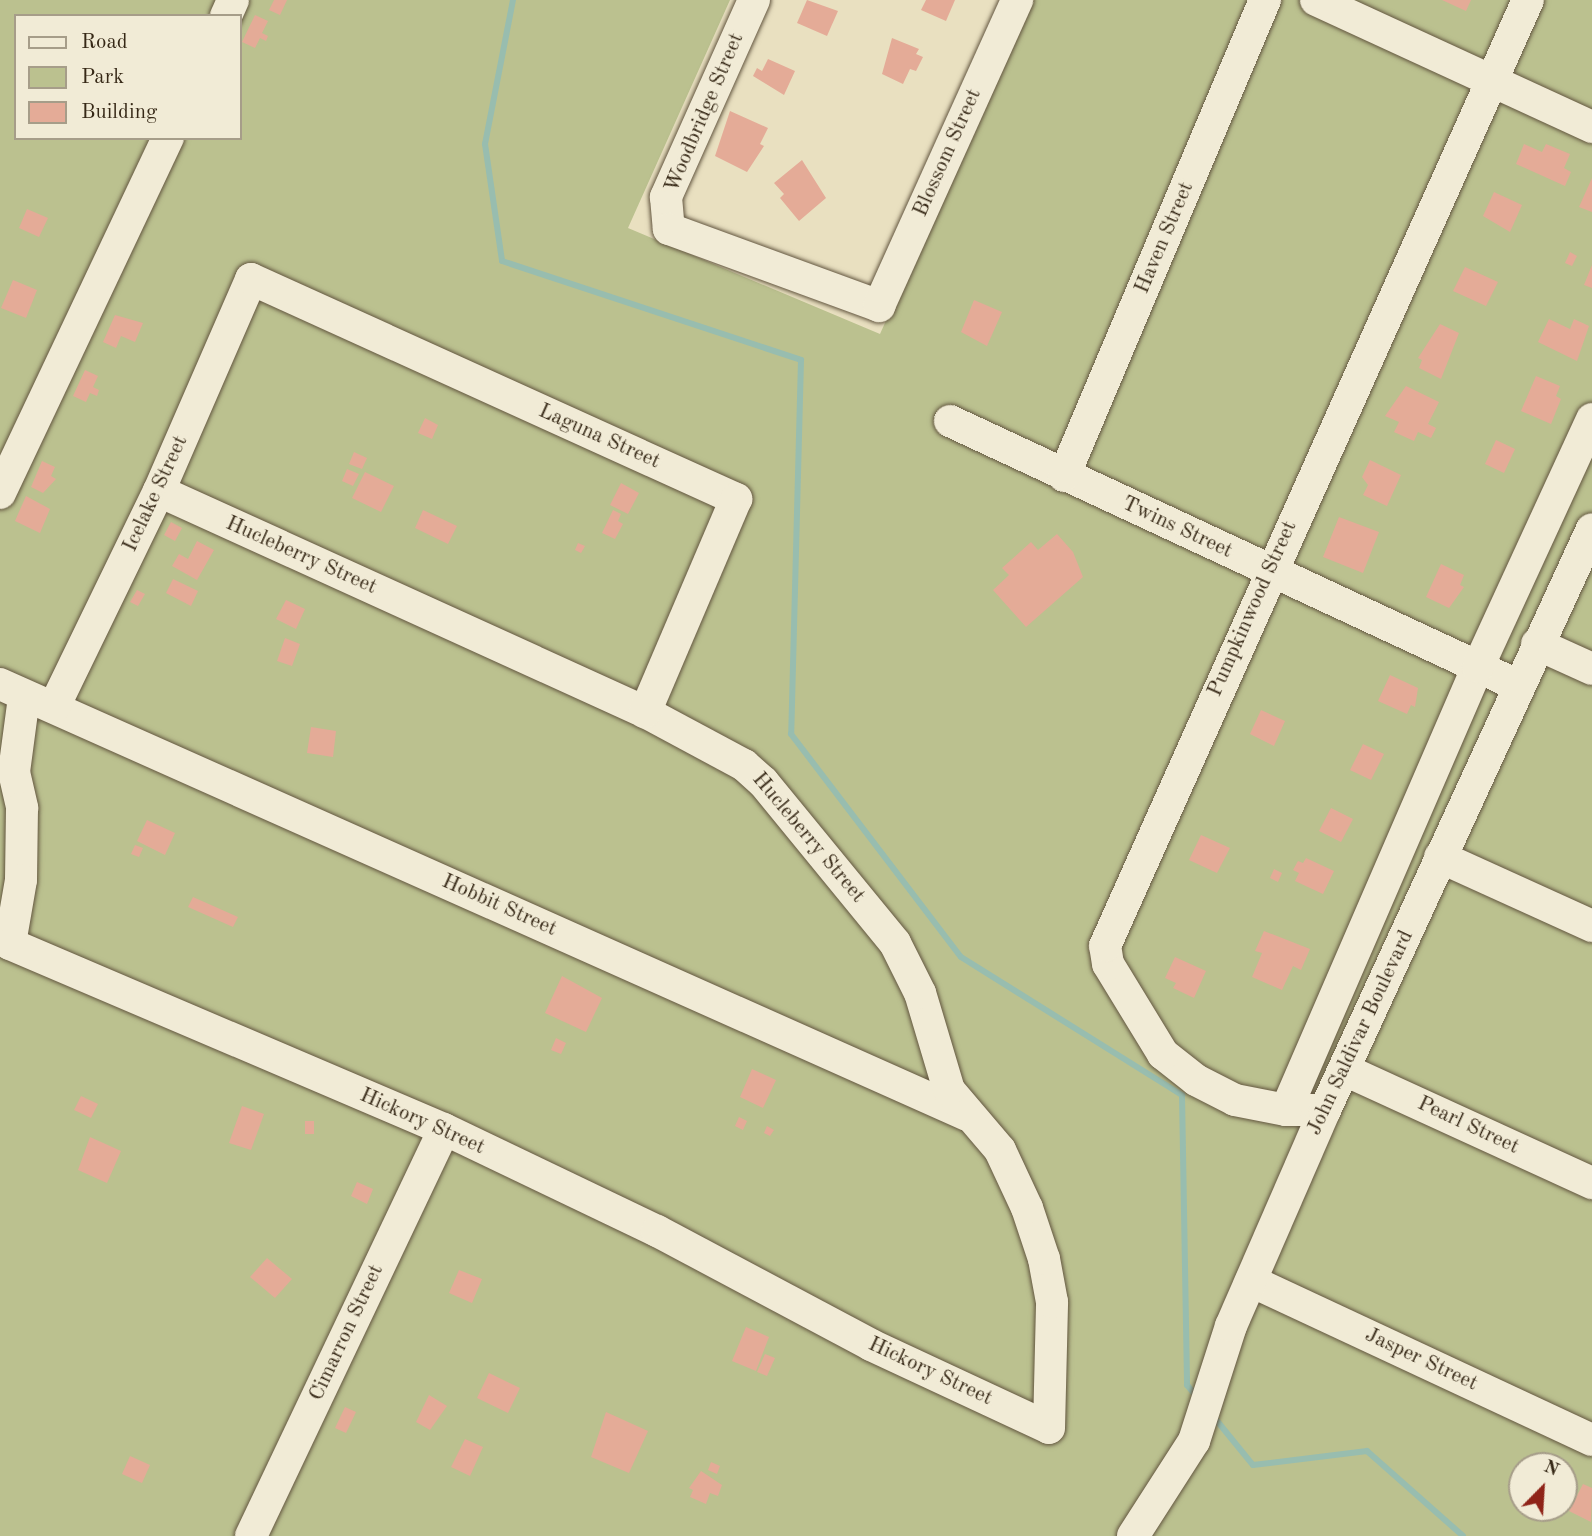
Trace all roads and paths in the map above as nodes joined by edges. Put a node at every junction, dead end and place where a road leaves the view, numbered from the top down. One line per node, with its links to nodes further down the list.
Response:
1 (754, 0): 10 (street, Woodbridge Street)
2 (1017, 0): 10 (street, Blossom Street)
3 (1265, 0): 13 (street, Haven Street)
4 (1316, 0): 6 (street)
5 (1528, 0): 6 (street, Pumpkinwood Street)
6 (1493, 80): 7 (street); 17 (street, Pumpkinwood Street)
7 (1592, 127)
8 (167, 140): 15 (street)
9 (251, 279): 14 (street, Icelake Street); 24 (street, Laguna Street)
10 (878, 306)
11 (1592, 419): 19 (street, John Saldivar Boulevard)
12 (950, 421): 13 (street, Twins Street)
13 (1064, 476): 17 (street, Twins Street)
14 (159, 491): 23 (street, Icelake Street); 24 (street, Hucleberry Street)
15 (0, 493)
16 (1592, 529): 18 (street, John Saldivar Boulevard)
17 (1271, 571): 19 (street, Twins Street); 28 (street, Pumpkinwood Street)
18 (1537, 645): 20 (street); 21 (street, John Saldivar Boulevard)
19 (1478, 667): 21 (street, Twins Street); 28 (street, John Saldivar Boulevard)
20 (1592, 669)
21 (1519, 686): 25 (street, John Saldivar Boulevard)
22 (12, 690): 23 (street, Hobbit Street); 31 (street, Hickory Street)
23 (54, 707): 30 (street, Hobbit Street)
24 (645, 712): 30 (street, Hucleberry Street)
25 (1440, 858): 26 (street); 27 (street, John Saldivar Boulevard)
26 (1592, 926)
27 (1345, 1070): 29 (street, John Saldivar Boulevard); 32 (street, Pearl Street)
28 (1286, 1110): 29 (street, Pumpkinwood Street)
29 (1325, 1110): 33 (street, John Saldivar Boulevard)
30 (973, 1117): 34 (street, Hucleberry Street)
31 (444, 1129): 34 (street, Hickory Street); 36 (street, Cimarron Street)
32 (1592, 1183)
33 (1251, 1280): 35 (street, Jasper Street); 37 (street, John Saldivar Boulevard)
34 (1049, 1428)
35 (1592, 1440)
36 (251, 1536)
37 (1133, 1536)

